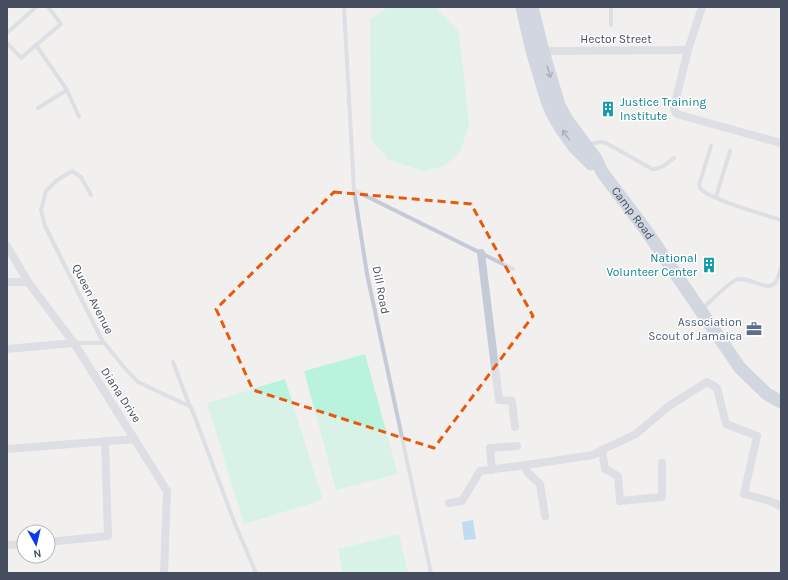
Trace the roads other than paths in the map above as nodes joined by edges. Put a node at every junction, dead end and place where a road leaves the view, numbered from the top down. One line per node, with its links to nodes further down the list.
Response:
1 (36, 7): 9 (lane)
2 (48, 7): 11 (lane)
3 (344, 7): 23 (lane, Dill Road)
4 (522, 7): 22 (main road, Camp Road, one-way to 4)
5 (532, 7): 13 (main road, Camp Road)
6 (611, 7): 8 (lane)
7 (702, 7): 12 (street)
8 (611, 25)
9 (7, 34)
10 (7, 43): 11 (lane)
11 (36, 45): 14 (lane)
12 (688, 50): 13 (street, Hector Street); 17 (street)
13 (543, 51): 18 (main road, Camp Road, one-way to 18)
14 (67, 90): 15 (lane); 16 (lane)
15 (38, 108)
16 (79, 117)
17 (781, 143)
18 (585, 145): 21 (lane); 22 (main road, Camp Road)
19 (711, 146): 25 (lane)
20 (730, 151): 25 (lane)
21 (674, 158)
22 (602, 172): 33 (main road, Camp Road)
23 (354, 190): 28 (lane); 55 (lane, Dill Road)
24 (92, 195): 35 (lane, Queen Avenue)
25 (716, 197): 26 (lane)
26 (781, 220)
27 (7, 246): 32 (street, Diana Drive)
28 (480, 253): 30 (lane); 40 (street)
29 (781, 268): 33 (lane)
30 (513, 269)
31 (7, 282): 32 (street)
32 (28, 282): 34 (street, Diana Drive)
33 (700, 310): 38 (main road, Camp Road)
34 (74, 343): 35 (lane); 36 (street); 41 (street, Diana Drive)
35 (104, 343): 39 (lane, Queen Avenue)
36 (7, 349)
37 (173, 362): 39 (lane)
38 (781, 402)
39 (190, 407): 54 (lane)
40 (515, 427)
41 (135, 439): 42 (street); 53 (street, Diana Drive)
42 (105, 441): 44 (street); 52 (street)
43 (517, 446): 48 (street)
44 (7, 449)
45 (602, 450): 46 (street); 47 (street); 50 (street)
46 (662, 463)
47 (526, 465): 48 (street); 51 (street)
48 (492, 470): 49 (street)
49 (449, 503)
50 (781, 506)
51 (545, 516)
52 (56, 541)
53 (164, 573)
54 (256, 573)
55 (431, 573)

